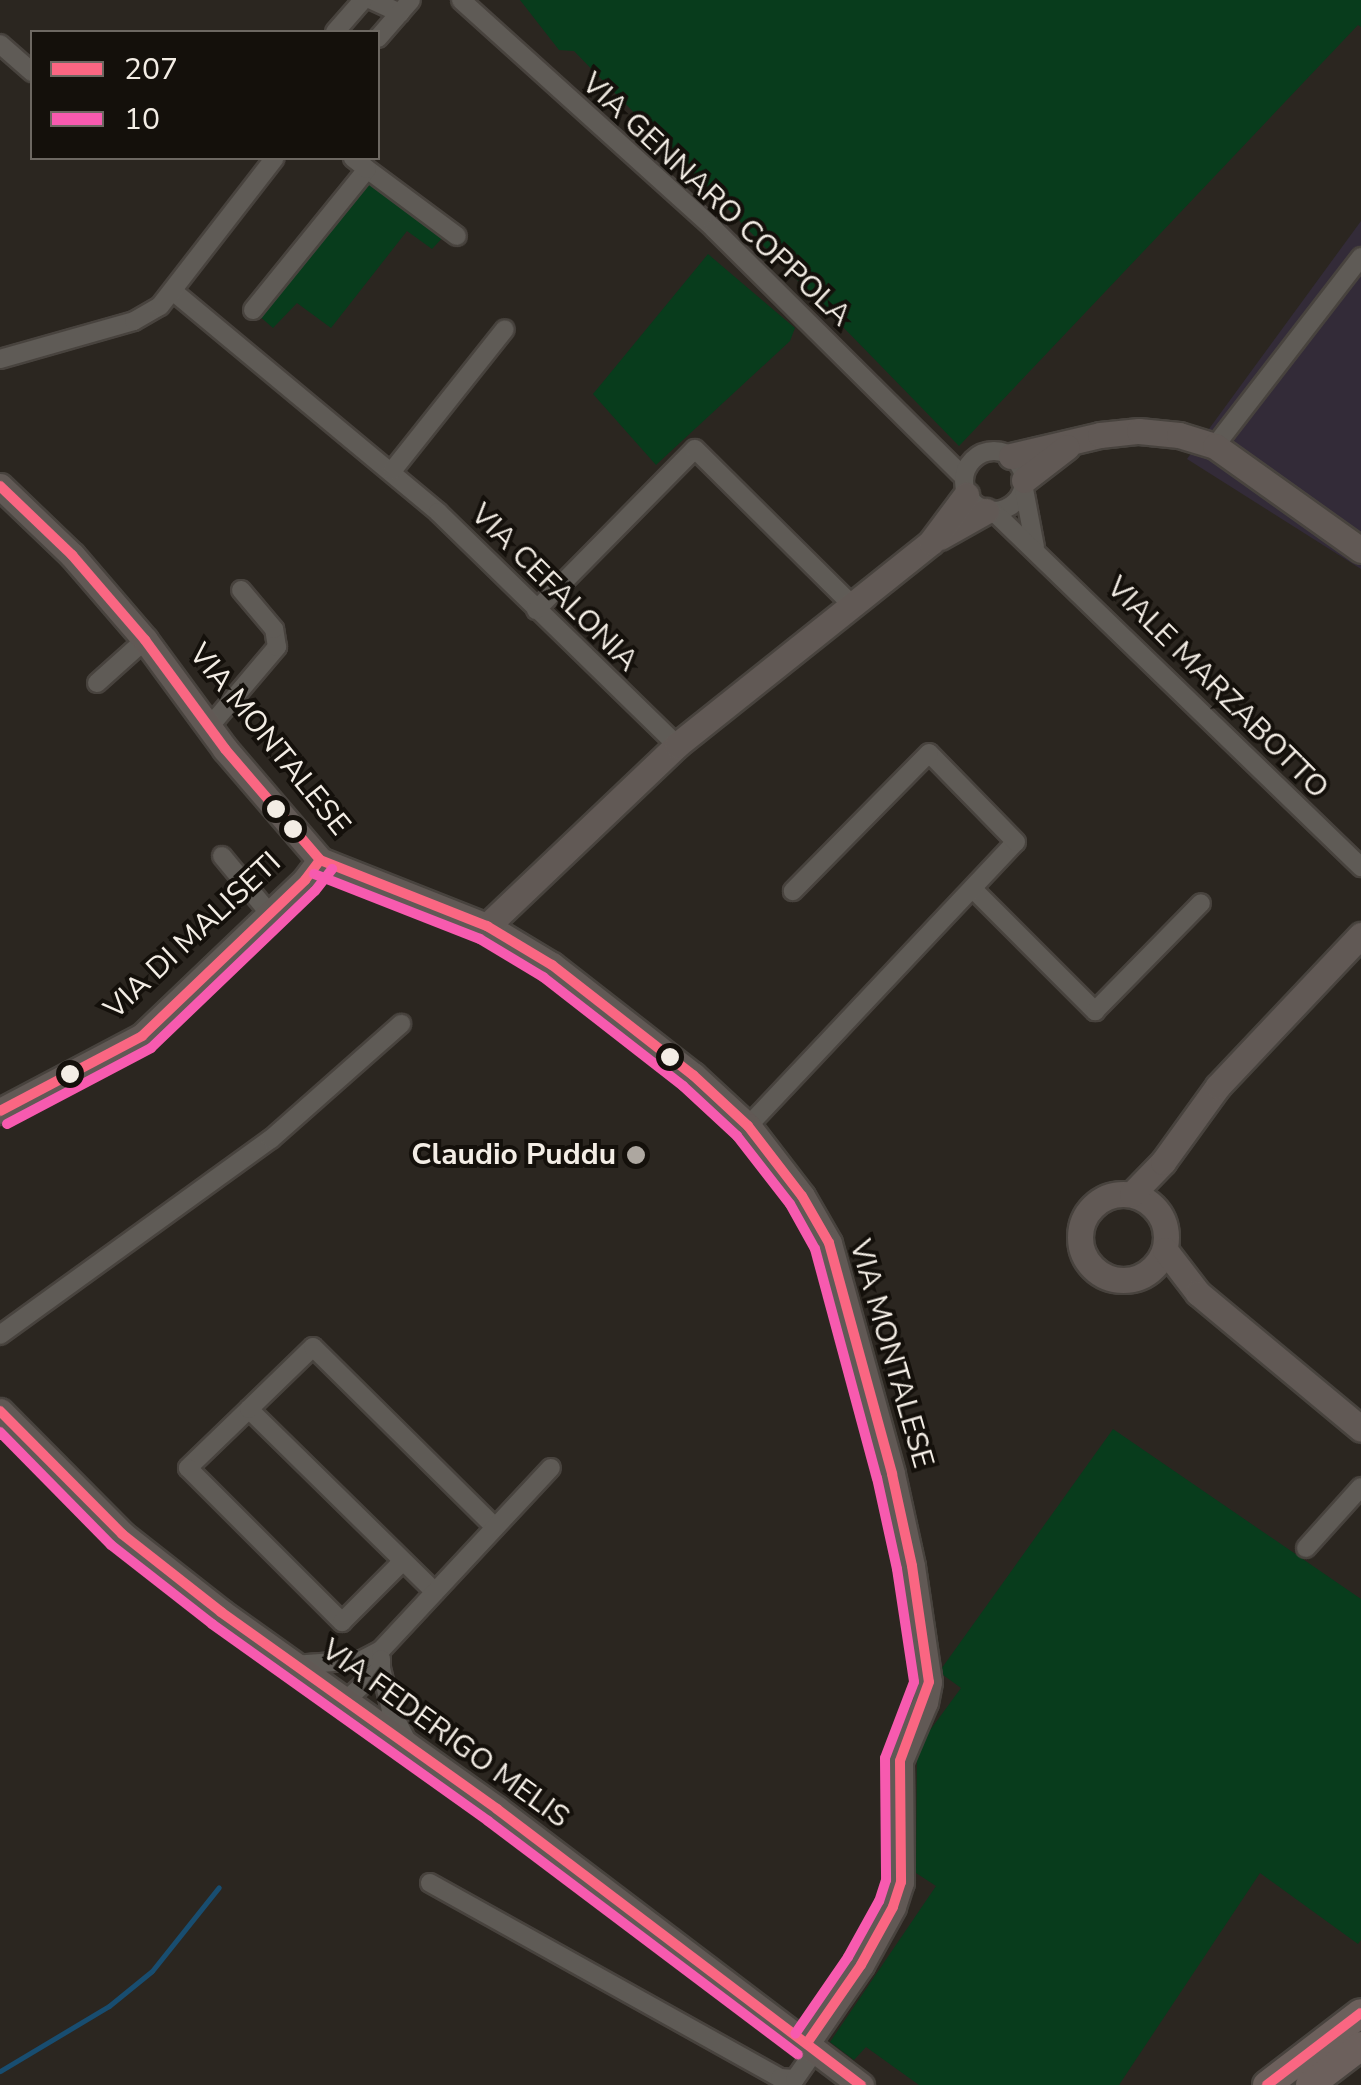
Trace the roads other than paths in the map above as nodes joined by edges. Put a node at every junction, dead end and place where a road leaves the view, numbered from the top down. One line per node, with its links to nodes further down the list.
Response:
1 (363, 0): 5 (street)
2 (372, 0): 4 (street)
3 (461, 0): 23 (street, VIA GENNARO COPPOLA)
4 (405, 6): 6 (street)
5 (337, 30)
6 (380, 36)
7 (0, 44): 8 (street)
8 (30, 70)
9 (273, 160): 13 (street)
10 (360, 163): 11 (street); 14 (street)
11 (457, 236)
12 (1361, 257): 18 (street)
13 (174, 292): 16 (street); 20 (street, VIA CEFALONIA)
14 (253, 310)
15 (505, 328): 20 (street)
16 (0, 359)
17 (1075, 441): 18 (street); 19 (street); 21 (street)
18 (1216, 446): 24 (street)
19 (1011, 456): 21 (street); 23 (street)
20 (392, 472): 28 (street, VIA CEFALONIA)
21 (1024, 484): 23 (street); 25 (street)
22 (0, 486): 29 (street, VIA MONTALESE)
23 (976, 491): 25 (street, VIALE MARZABOTTO); 27 (street)
24 (1357, 539)
25 (1035, 548): 35 (street, VIALE MARZABOTTO)
26 (241, 590): 31 (street)
27 (854, 608): 28 (street); 32 (street)
28 (536, 610): 32 (street, VIA CEFALONIA)
29 (145, 640): 30 (street); 31 (street, VIA MONTALESE)
30 (97, 683)
31 (210, 726): 34 (street, VIA MONTALESE)
32 (677, 745): 40 (street)
33 (222, 856): 39 (street)
34 (320, 860): 39 (street, VIA DI MALISETI); 40 (street, VIA MONTALESE)
35 (1355, 862)
36 (974, 889): 37 (street); 38 (street); 44 (street)
37 (793, 891)
38 (1201, 903)
39 (270, 914): 43 (street, VIA DI MALISETI)
40 (487, 926): 44 (street, VIA MONTALESE)
41 (1361, 935): 45 (street)
42 (400, 1024): 51 (street)
43 (0, 1111)
44 (748, 1126): 70 (street, VIA MONTALESE)
45 (1163, 1162): 46 (street); 47 (street)
46 (1132, 1194): 47 (street); 49 (street)
47 (1156, 1209): 48 (street)
48 (1165, 1250): 49 (street); 50 (street)
49 (1148, 1273): 50 (street)
50 (1198, 1293): 55 (street)
51 (1, 1337)
52 (0, 1395): 56 (street, VIA FEDERIGO MELIS)
53 (249, 1408): 59 (street); 61 (street); 61 (street)
54 (0, 1411): 56 (street, VIA FEDERIGO MELIS)
55 (1361, 1430)
56 (54, 1467): 65 (street, VIA FEDERIGO MELIS)
57 (551, 1468): 59 (street)
58 (1361, 1487): 60 (street)
59 (496, 1527): 62 (street)
60 (1306, 1548)
61 (402, 1560): 62 (street)
62 (435, 1592): 63 (street)
63 (381, 1659): 64 (street); 66 (street); 67 (street)
64 (362, 1660): 65 (street); 66 (street)
65 (293, 1665): 66 (street, VIA FEDERIGO MELIS)
66 (344, 1702): 67 (street, VIA FEDERIGO MELIS)
67 (409, 1747): 70 (street, VIA FEDERIGO MELIS)
68 (430, 1883): 70 (street)
69 (1361, 2013): 73 (main road)
70 (812, 2046): 72 (street)
71 (1361, 2046): 74 (main road)
72 (860, 2085)
73 (1266, 2085)
74 (1310, 2085)

